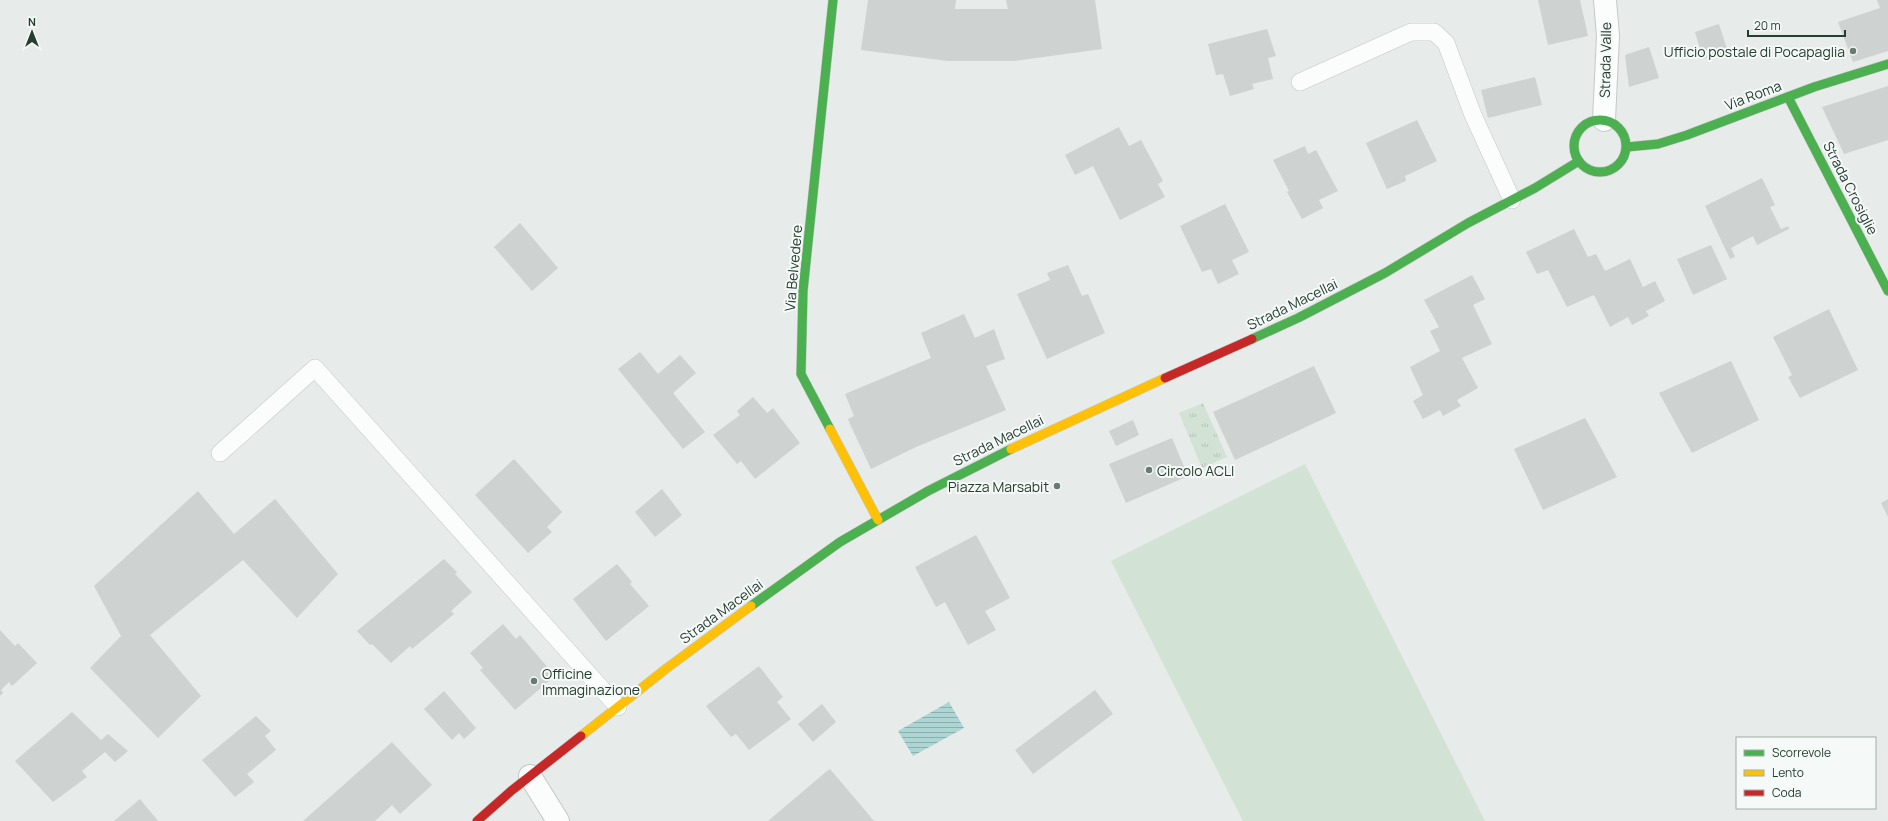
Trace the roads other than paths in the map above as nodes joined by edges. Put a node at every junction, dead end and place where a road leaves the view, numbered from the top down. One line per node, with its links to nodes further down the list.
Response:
1 (833, 0): 12 (street, Via Belvedere)
2 (1605, 0): 6 (street, Strada Valle)
3 (1888, 64): 5 (street, Via Roma)
4 (1300, 82): 9 (lane)
5 (1788, 97): 7 (street, Via Roma); 10 (street, Strada Crosiglie)
6 (1604, 120): 7 (street); 8 (street)
7 (1627, 147): 8 (street)
8 (1579, 161): 9 (street, Strada Macellai)
9 (1512, 200): 12 (street, Strada Macellai)
10 (1888, 291)
11 (220, 453): 13 (lane)
12 (878, 520): 13 (street, Strada Macellai)
13 (618, 707): 14 (street, Strada Macellai)
14 (530, 776): 15 (street, Strada Macellai); 16 (street)
15 (477, 821)
16 (558, 821)

